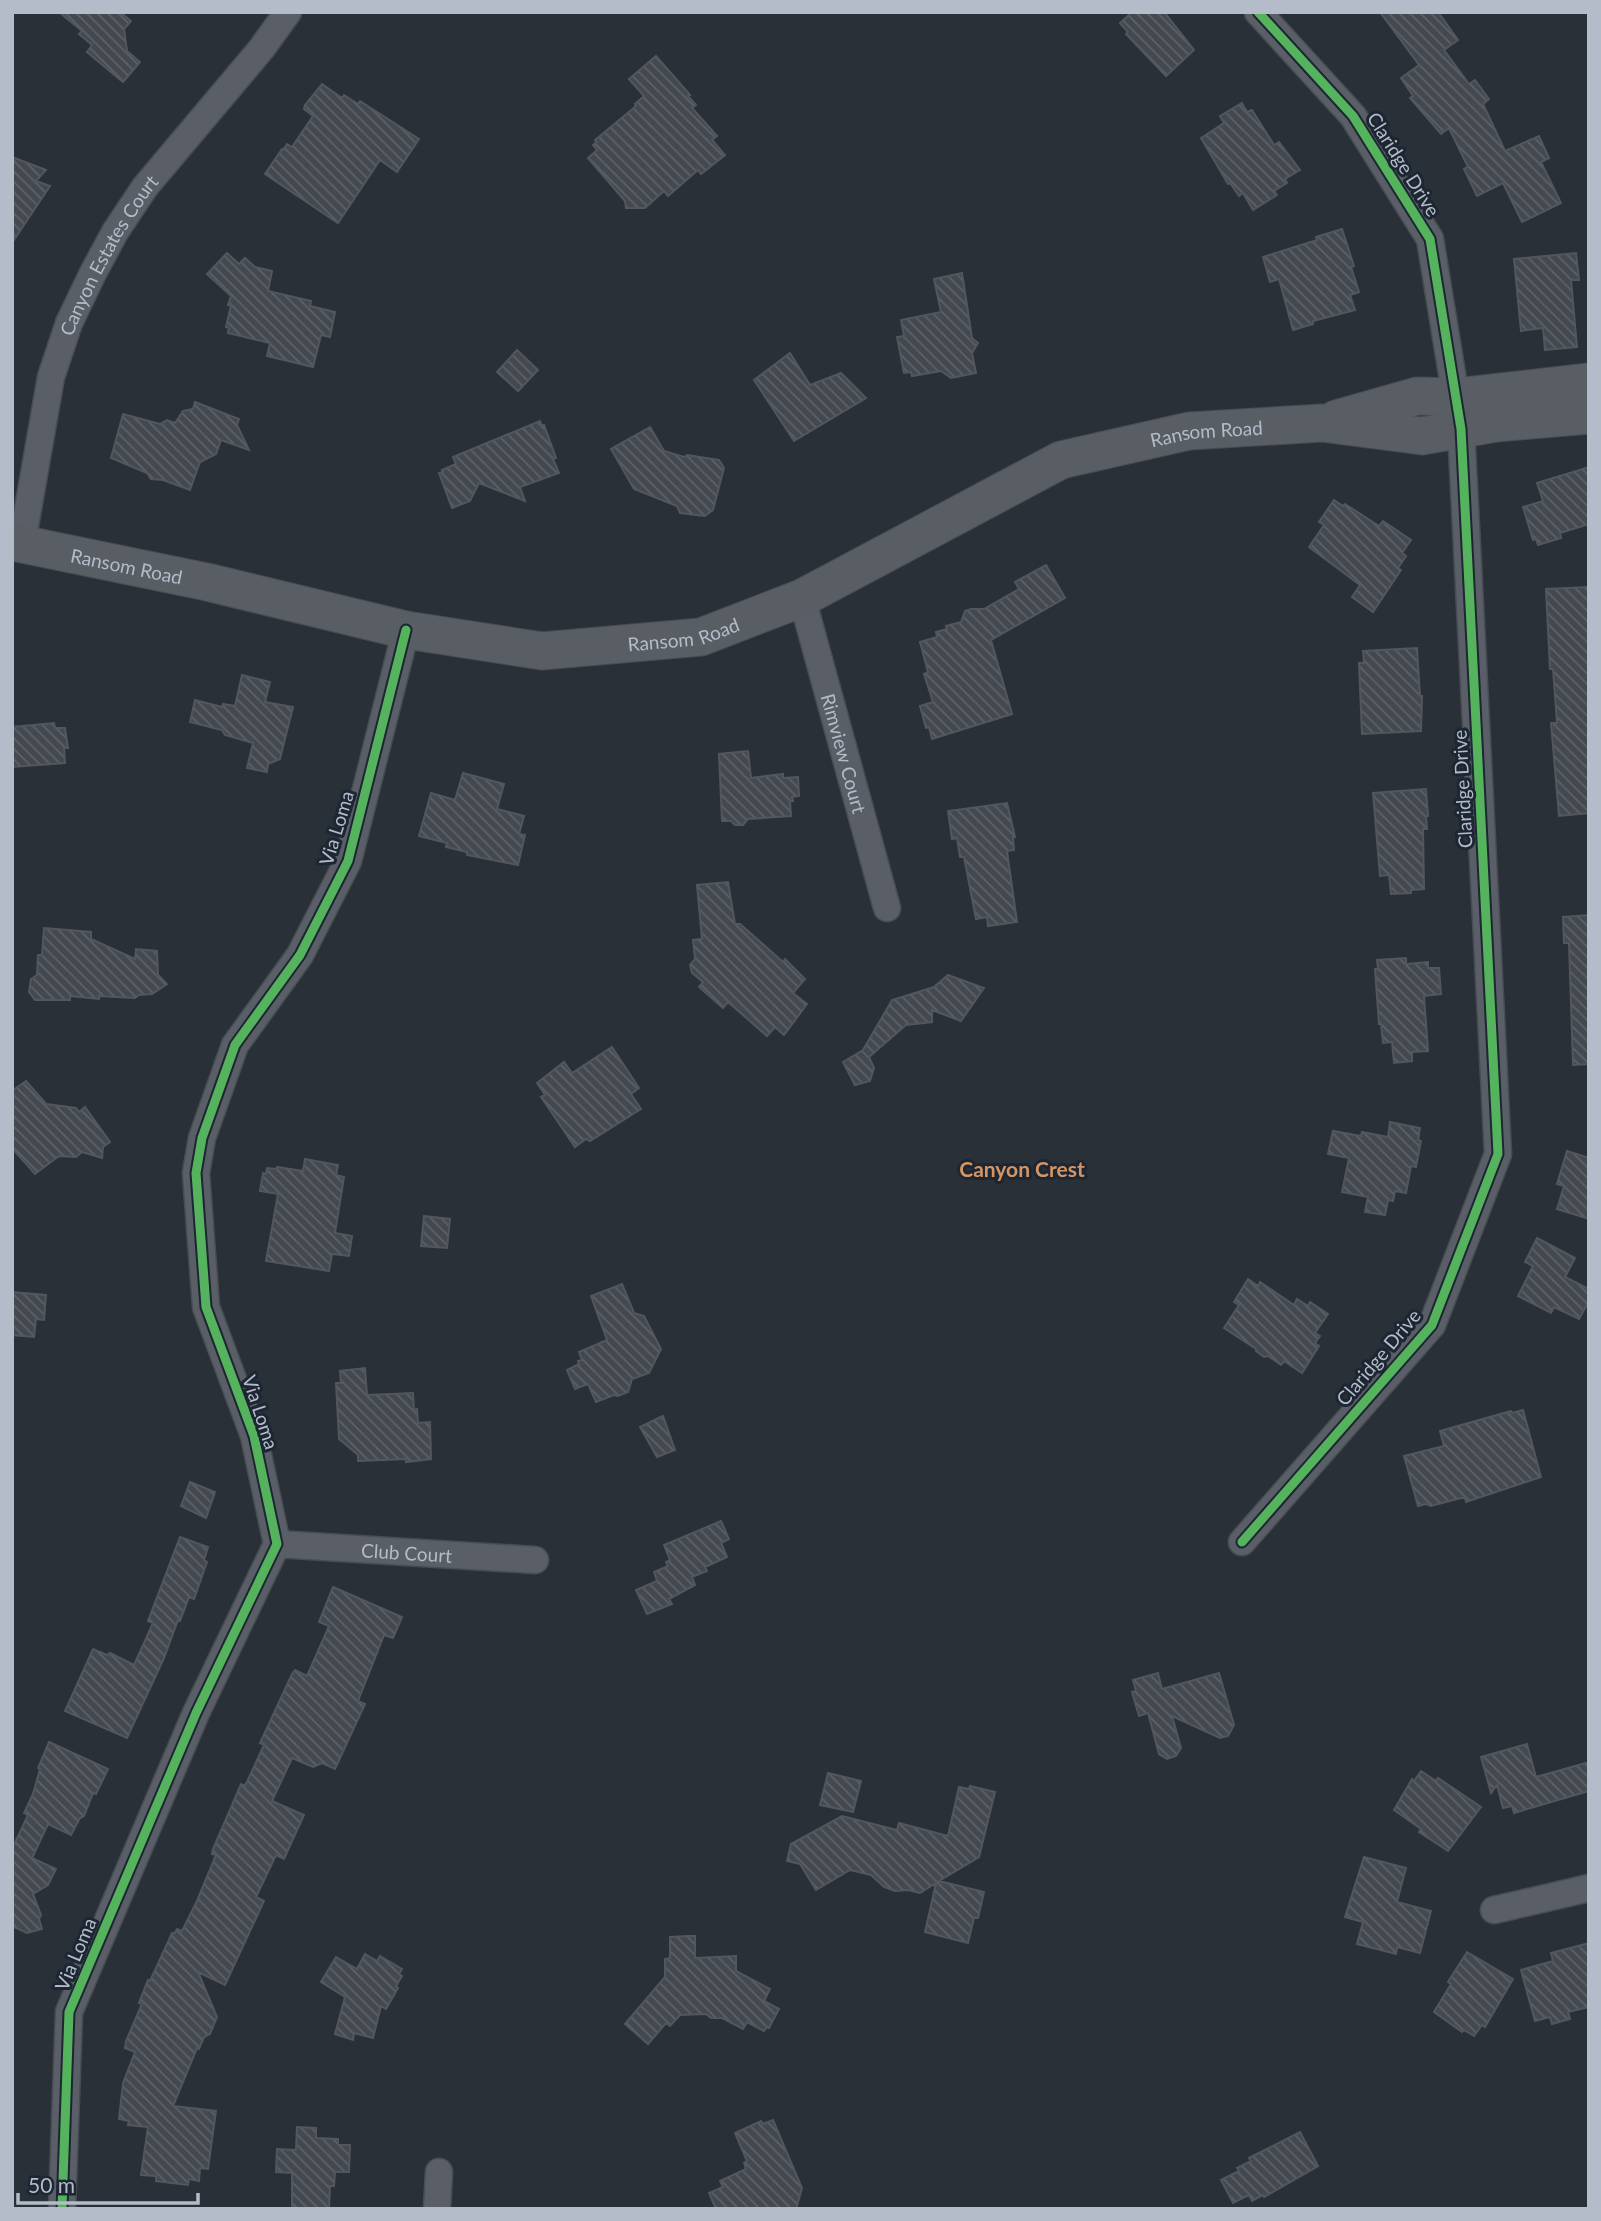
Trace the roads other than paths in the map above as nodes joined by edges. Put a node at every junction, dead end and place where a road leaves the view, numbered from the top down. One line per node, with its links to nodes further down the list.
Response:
1 (288, 12): 6 (street, Canyon Estates Court)
2 (1258, 12): 4 (street, Claridge Drive)
3 (1589, 382): 4 (street, Ransom Road)
4 (1459, 413): 5 (street, Ransom Road); 7 (street, Ransom Road); 10 (street, Claridge Drive)
5 (1589, 415)
6 (17, 542): 8 (street, Ransom Road)
7 (802, 598): 8 (street, Ransom Road); 9 (street, Rimview Court)
8 (407, 629): 11 (street, Via Loma)
9 (887, 908)
10 (1242, 1542)
11 (277, 1544): 12 (street, Club Court); 16 (street, Via Loma)
12 (535, 1560)
13 (1589, 1888): 14 (street)
14 (1494, 1910)
15 (439, 2172): 17 (street)
16 (62, 2209)
17 (437, 2209)

